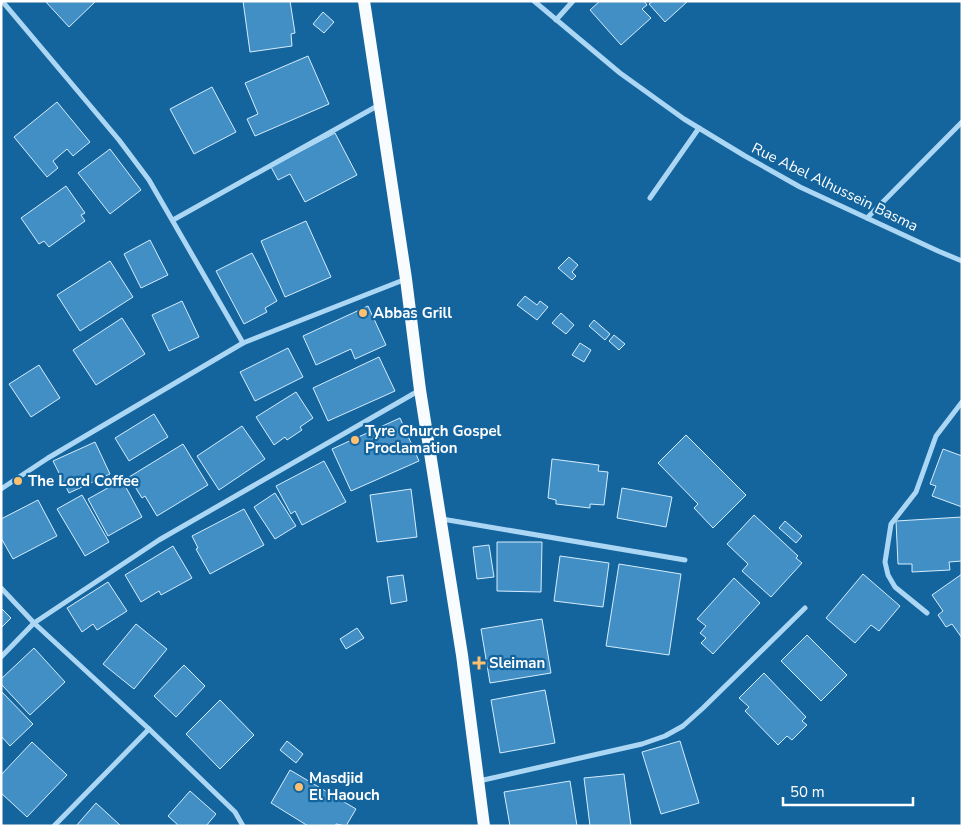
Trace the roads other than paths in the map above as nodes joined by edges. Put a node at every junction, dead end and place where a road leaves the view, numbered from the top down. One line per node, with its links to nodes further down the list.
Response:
1 (2, 1): 11 (street)
2 (364, 1): 6 (main road)
3 (534, 1): 5 (street, Rue Abel Alhussein Basma)
4 (573, 1): 5 (street)
5 (556, 20): 8 (street, Rue Abel Alhussein Basma)
6 (379, 105): 11 (street); 13 (main road)
7 (962, 122): 10 (street)
8 (698, 128): 9 (street); 10 (street, Rue Abel Alhussein Basma)
9 (650, 198)
10 (867, 218): 12 (street, Rue Abel Alhussein Basma)
11 (172, 220): 14 (street)
12 (962, 261)
13 (406, 279): 14 (street); 15 (main road)
14 (243, 343): 17 (street)
15 (420, 390): 18 (main road); 23 (street)
16 (962, 402): 22 (street)
17 (1, 490)
18 (440, 519): 19 (street); 26 (main road)
19 (685, 560)
20 (1, 588): 23 (street)
21 (805, 608): 26 (street)
22 (927, 613)
23 (34, 623): 24 (street); 25 (street)
24 (1, 657)
25 (149, 729): 27 (street); 28 (street)
26 (478, 781): 29 (main road)
27 (54, 826)
28 (242, 826)
29 (484, 826)

